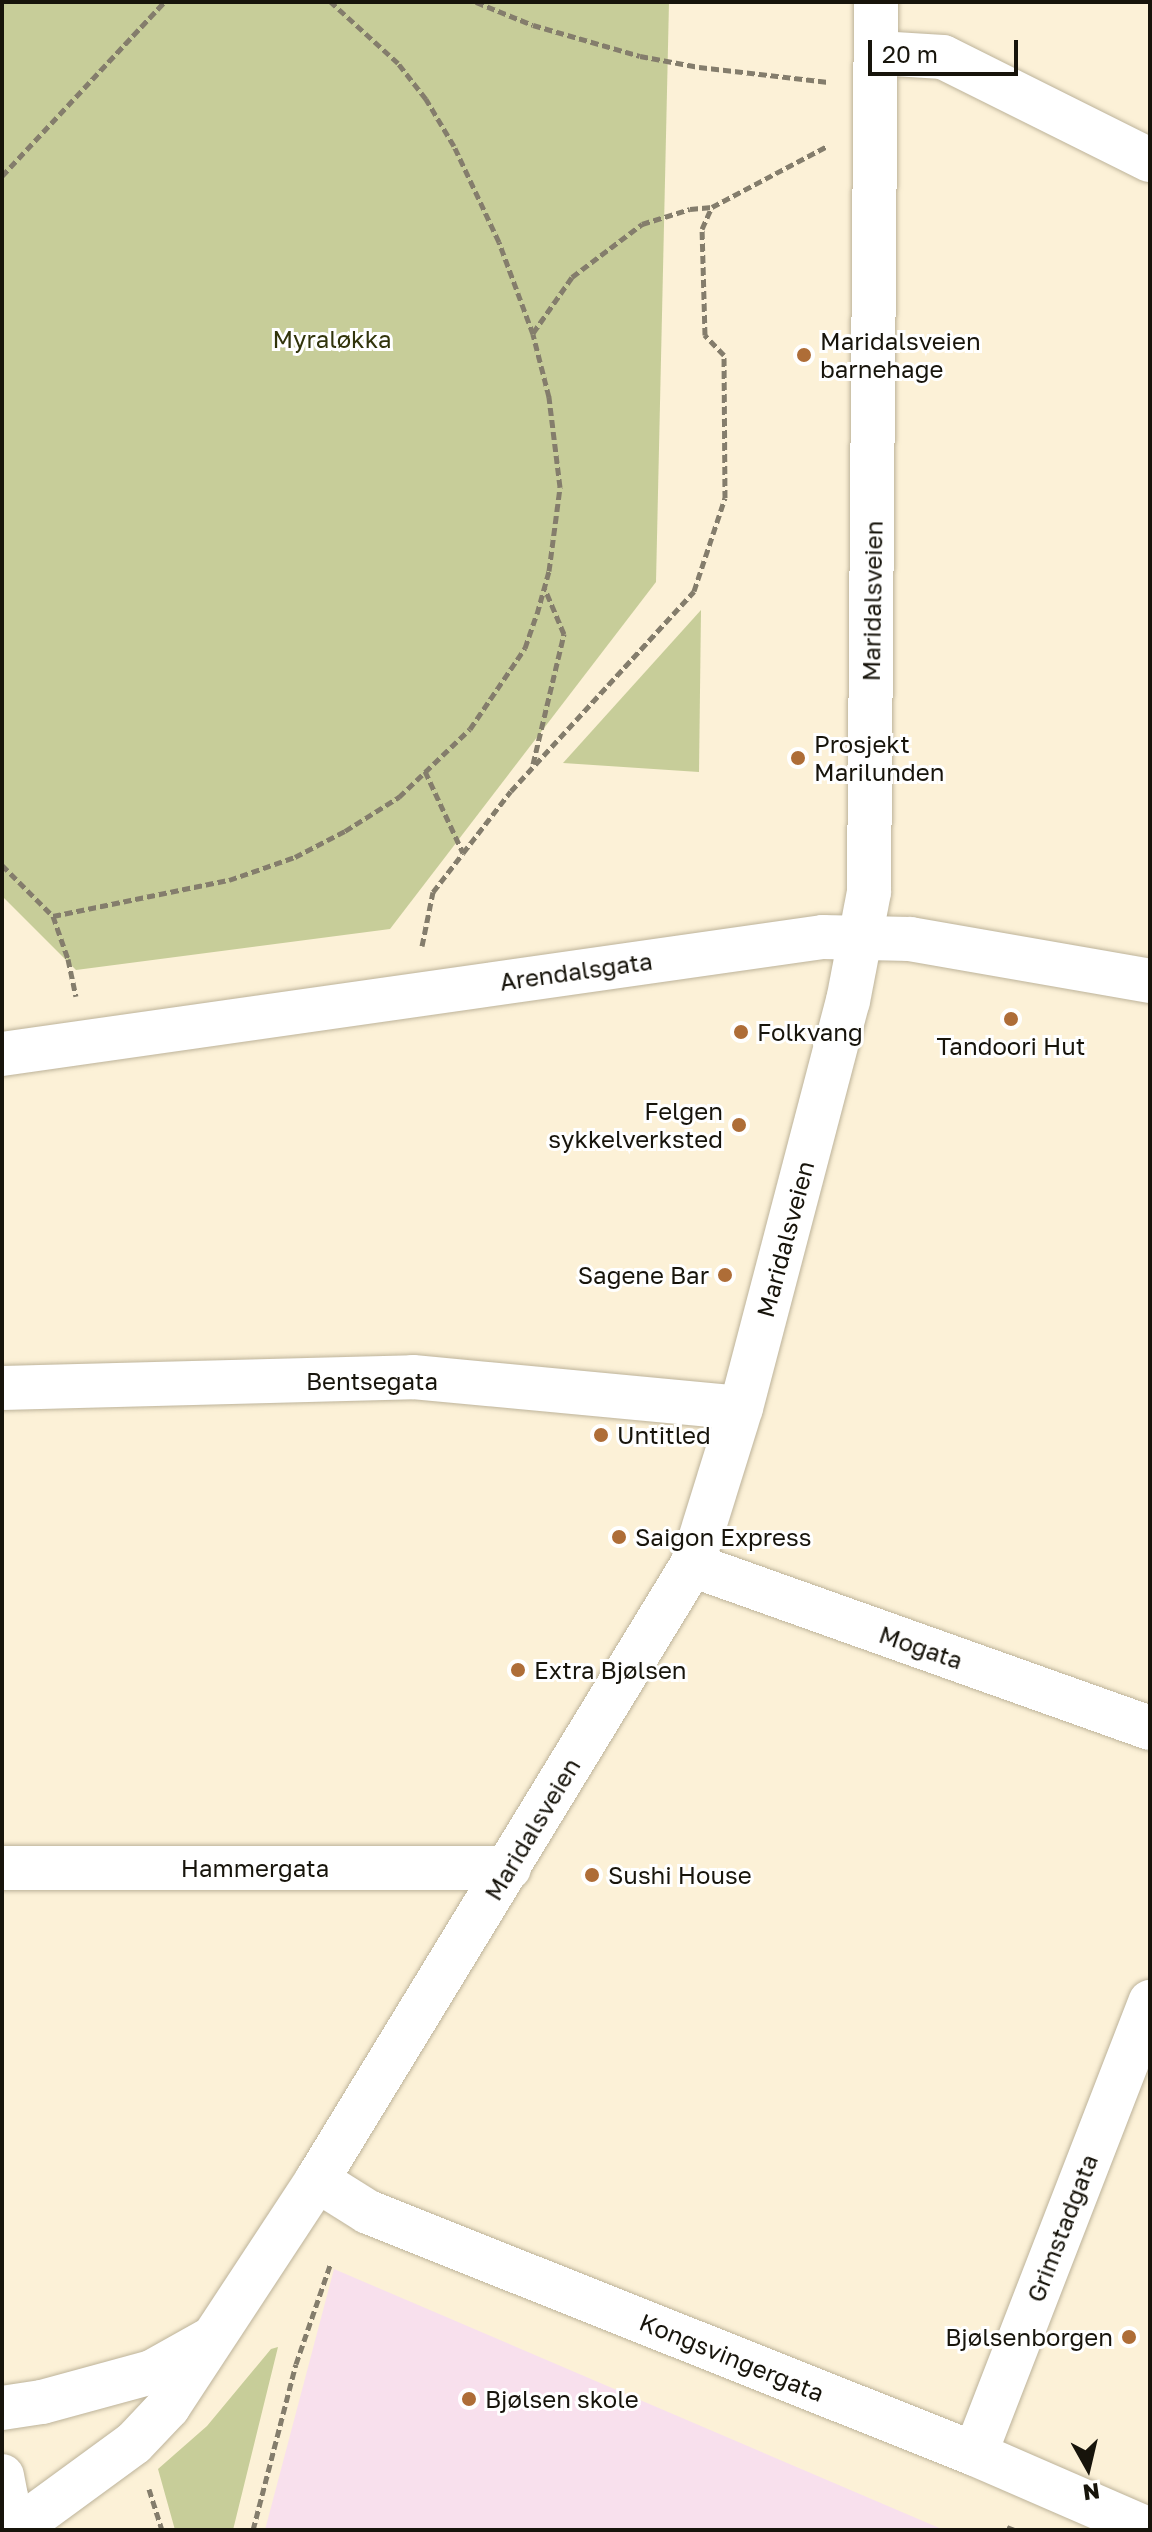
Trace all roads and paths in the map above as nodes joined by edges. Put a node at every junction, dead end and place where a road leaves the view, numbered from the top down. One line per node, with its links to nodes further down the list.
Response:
1 (164, 2): 9 (path)
2 (331, 2): 11 (path)
3 (476, 2): 6 (path)
4 (876, 2): 5 (street, Maridalsveien)
5 (878, 53): 8 (street); 18 (street, Maridalsveien)
6 (836, 93)
7 (839, 140): 10 (path)
8 (1150, 160)
9 (2, 176)
10 (712, 207): 11 (path); 13 (path)
11 (533, 334): 12 (path)
12 (544, 588): 13 (path); 14 (path)
13 (532, 767): 15 (path)
14 (425, 771): 15 (path); 17 (path)
15 (463, 853): 19 (path)
16 (2, 865): 17 (path)
17 (53, 916): 21 (path)
18 (862, 936): 20 (street, Arendalsgata); 22 (street, Arendalsgata); 24 (street, Maridalsveien)
19 (422, 949)
20 (1150, 981)
21 (76, 998)
22 (2, 1054)
23 (2, 1388): 24 (street, Bentsegata)
24 (741, 1408): 25 (street, Maridalsveien)
25 (692, 1565): 26 (street, Mogata); 28 (street, Maridalsveien)
26 (1150, 1728)
27 (2, 1868): 28 (street, Hammergata)
28 (509, 1868): 30 (street, Maridalsveien)
29 (1150, 2002): 34 (street, Grimstadgata)
30 (317, 2180): 32 (street, Maridalsveien); 34 (street, Kongsvingergata)
31 (330, 2265): 41 (path)
32 (214, 2337): 33 (street, Maridalsveien); 39 (street, Maridalsveien)
33 (2, 2408)
34 (975, 2454): 43 (street, Kongsvingergata)
35 (2, 2476): 37 (street)
36 (148, 2486): 40 (path)
37 (2, 2525)
38 (1007, 2527): 42 (path)
39 (15, 2530)
40 (162, 2530)
41 (253, 2530)
42 (1015, 2530)
43 (1150, 2530)

